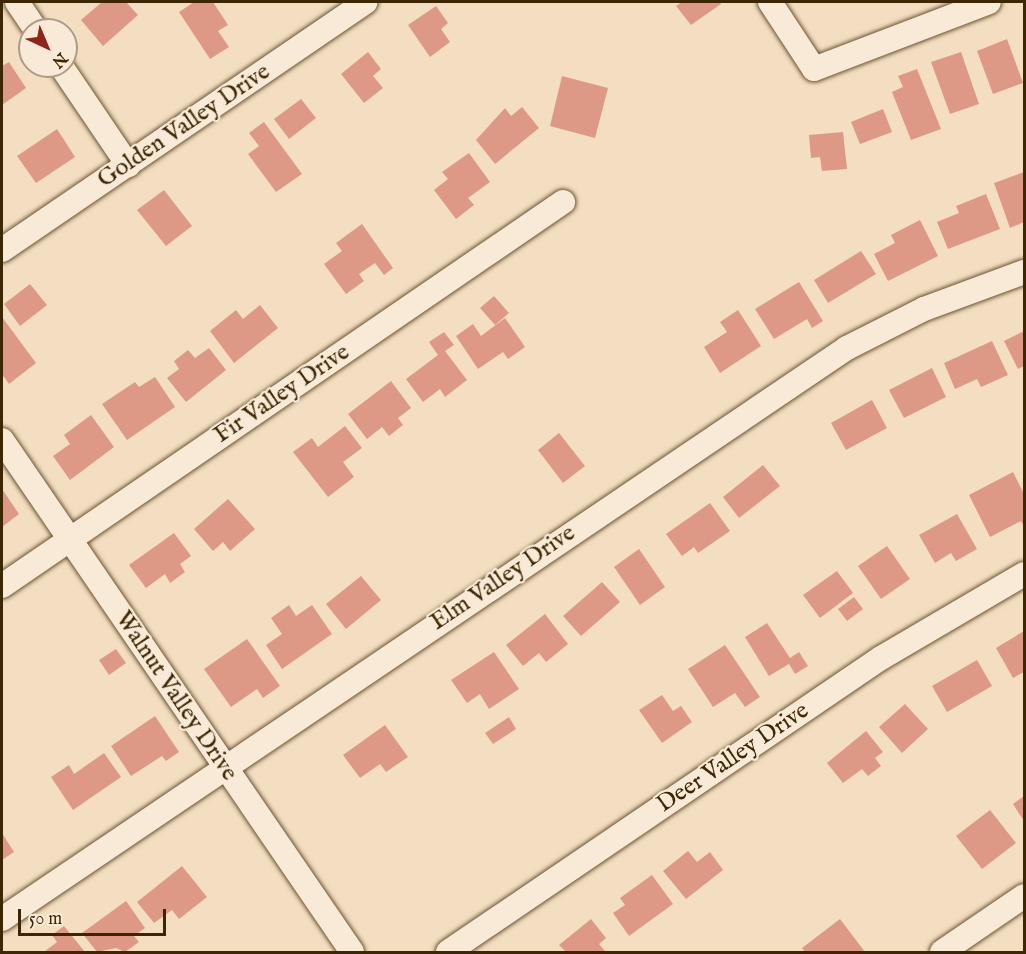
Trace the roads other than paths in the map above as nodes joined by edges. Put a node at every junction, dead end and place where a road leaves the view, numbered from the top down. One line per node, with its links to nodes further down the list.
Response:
1 (17, 2): 5 (street)
2 (366, 2): 7 (street, Golden Valley Drive)
3 (770, 2): 4 (street)
4 (989, 2)
5 (28, 18)
6 (69, 78): 7 (street)
7 (128, 165): 9 (street, Golden Valley Drive)
8 (563, 202): 12 (street, Fir Valley Drive)
9 (2, 250)
10 (1024, 272): 15 (street, Elm Valley Drive)
11 (2, 440): 12 (street, Walnut Valley Drive)
12 (70, 540): 14 (street, Fir Valley Drive); 15 (street, Walnut Valley Drive)
13 (1024, 574): 19 (street, Deer Valley Drive)
14 (2, 586)
15 (224, 766): 17 (street, Elm Valley Drive); 18 (street, Walnut Valley Drive)
16 (1024, 896): 20 (street)
17 (2, 919)
18 (352, 952)
19 (448, 952)
20 (942, 952)

